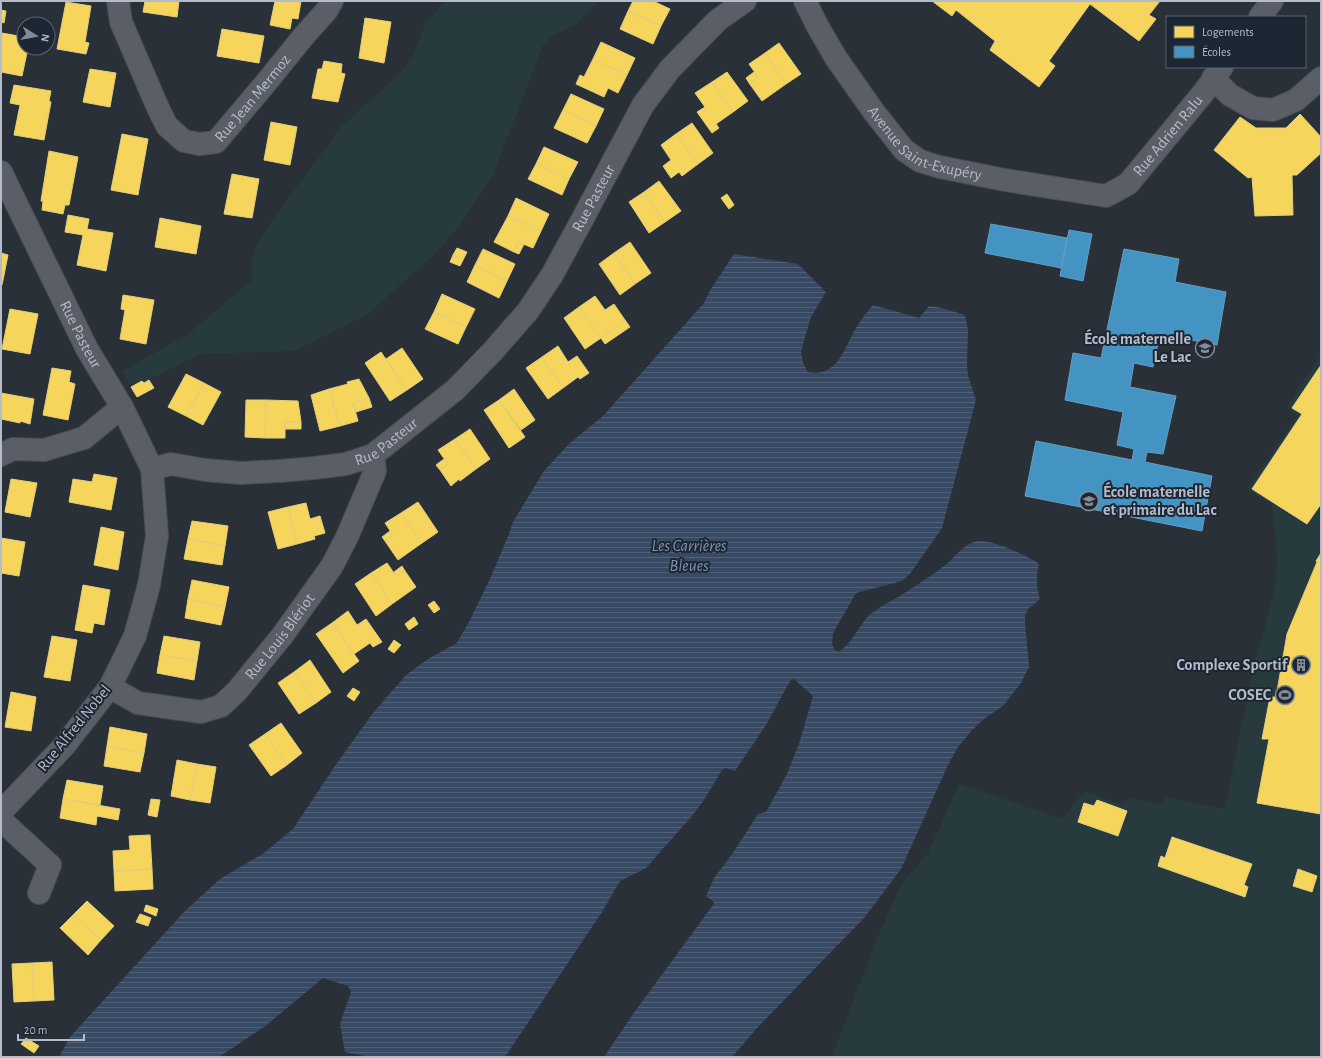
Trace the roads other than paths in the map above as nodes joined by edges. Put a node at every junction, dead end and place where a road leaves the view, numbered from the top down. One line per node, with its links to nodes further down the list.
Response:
1 (118, 1): 2 (street, Rue Jean Mermoz)
2 (332, 1)
3 (745, 1): 13 (street, Rue Pasteur)
4 (805, 1): 10 (street, Avenue Saint-Exupéry)
5 (1272, 1): 6 (street)
6 (1261, 16)
7 (1218, 73): 8 (street); 10 (street, Rue Adrien Ralu)
8 (1321, 78)
9 (1, 172): 11 (street, Rue Pasteur)
10 (1106, 196)
11 (122, 407): 12 (street); 14 (street, Rue Pasteur)
12 (1, 455)
13 (373, 455): 14 (street, Rue Pasteur); 15 (street, Rue Louis Blériot)
14 (152, 469): 15 (street, Rue Alfred Nobel)
15 (110, 687): 16 (street, Rue Alfred Nobel)
16 (1, 812)
17 (1, 820): 18 (street)
18 (39, 893)

